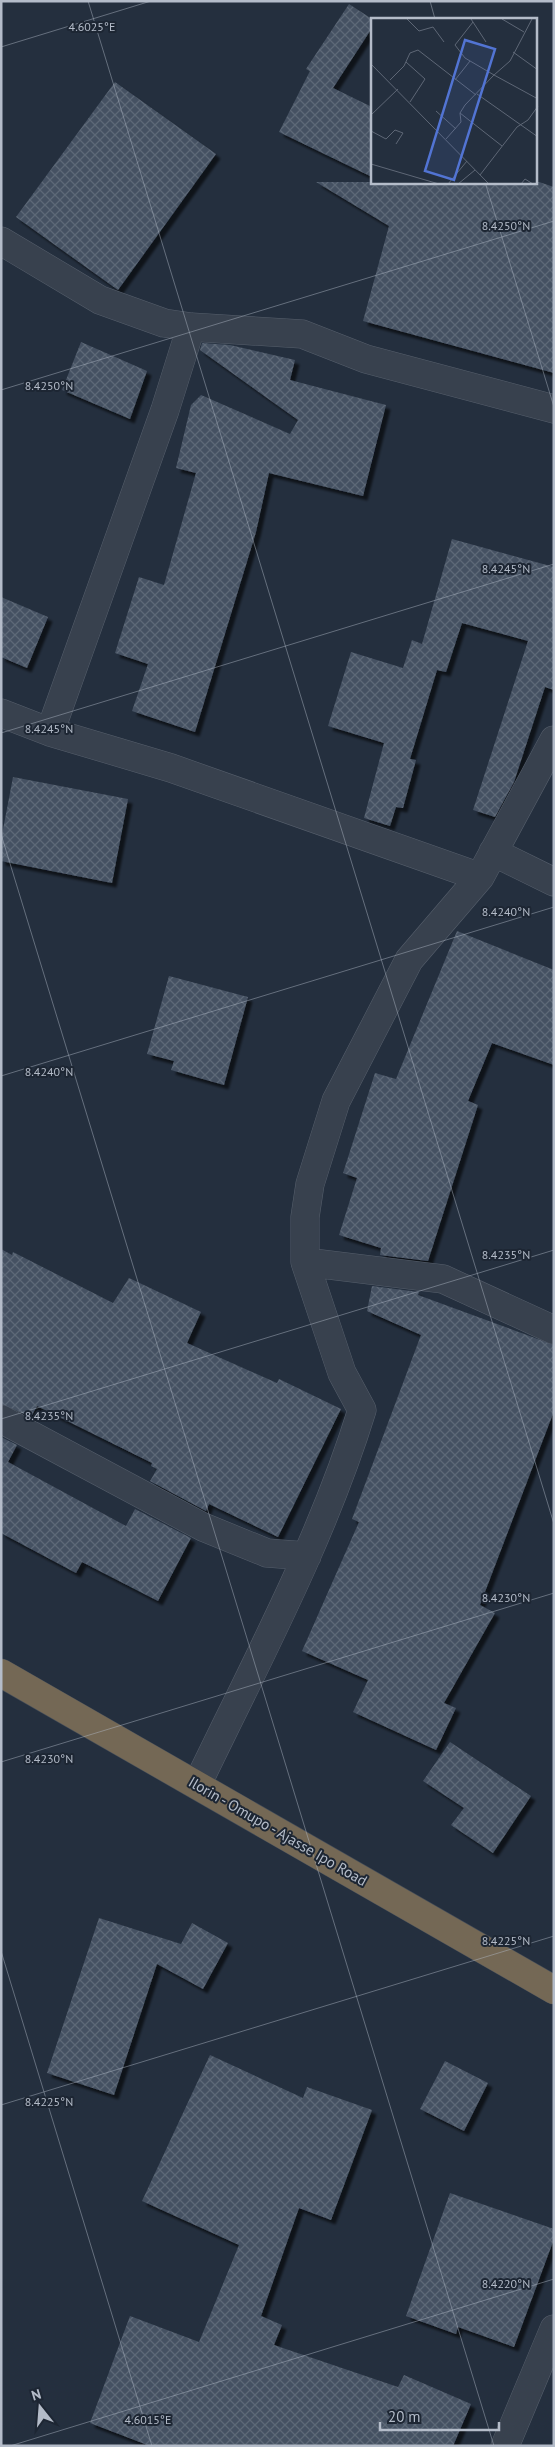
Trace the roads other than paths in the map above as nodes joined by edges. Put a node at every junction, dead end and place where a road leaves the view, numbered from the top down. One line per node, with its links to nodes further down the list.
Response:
1 (1, 240): 2 (street)
2 (190, 327): 3 (street); 5 (street)
3 (554, 410)
4 (1, 713): 5 (street)
5 (50, 732): 8 (street)
6 (554, 740): 7 (street)
7 (493, 852): 8 (street); 9 (street)
8 (480, 878): 10 (street)
9 (554, 882)
10 (305, 1262): 11 (street); 13 (street)
11 (554, 1330)
12 (1, 1418): 13 (street)
13 (308, 1556): 15 (street)
14 (1, 1673): 15 (highway, Ilorin - Omupo - Ajasse Ipo Road)
15 (197, 1785): 16 (highway, Ilorin - Omupo - Ajasse Ipo Road)
16 (554, 1990)
17 (554, 2329): 18 (street)
18 (505, 2446)

